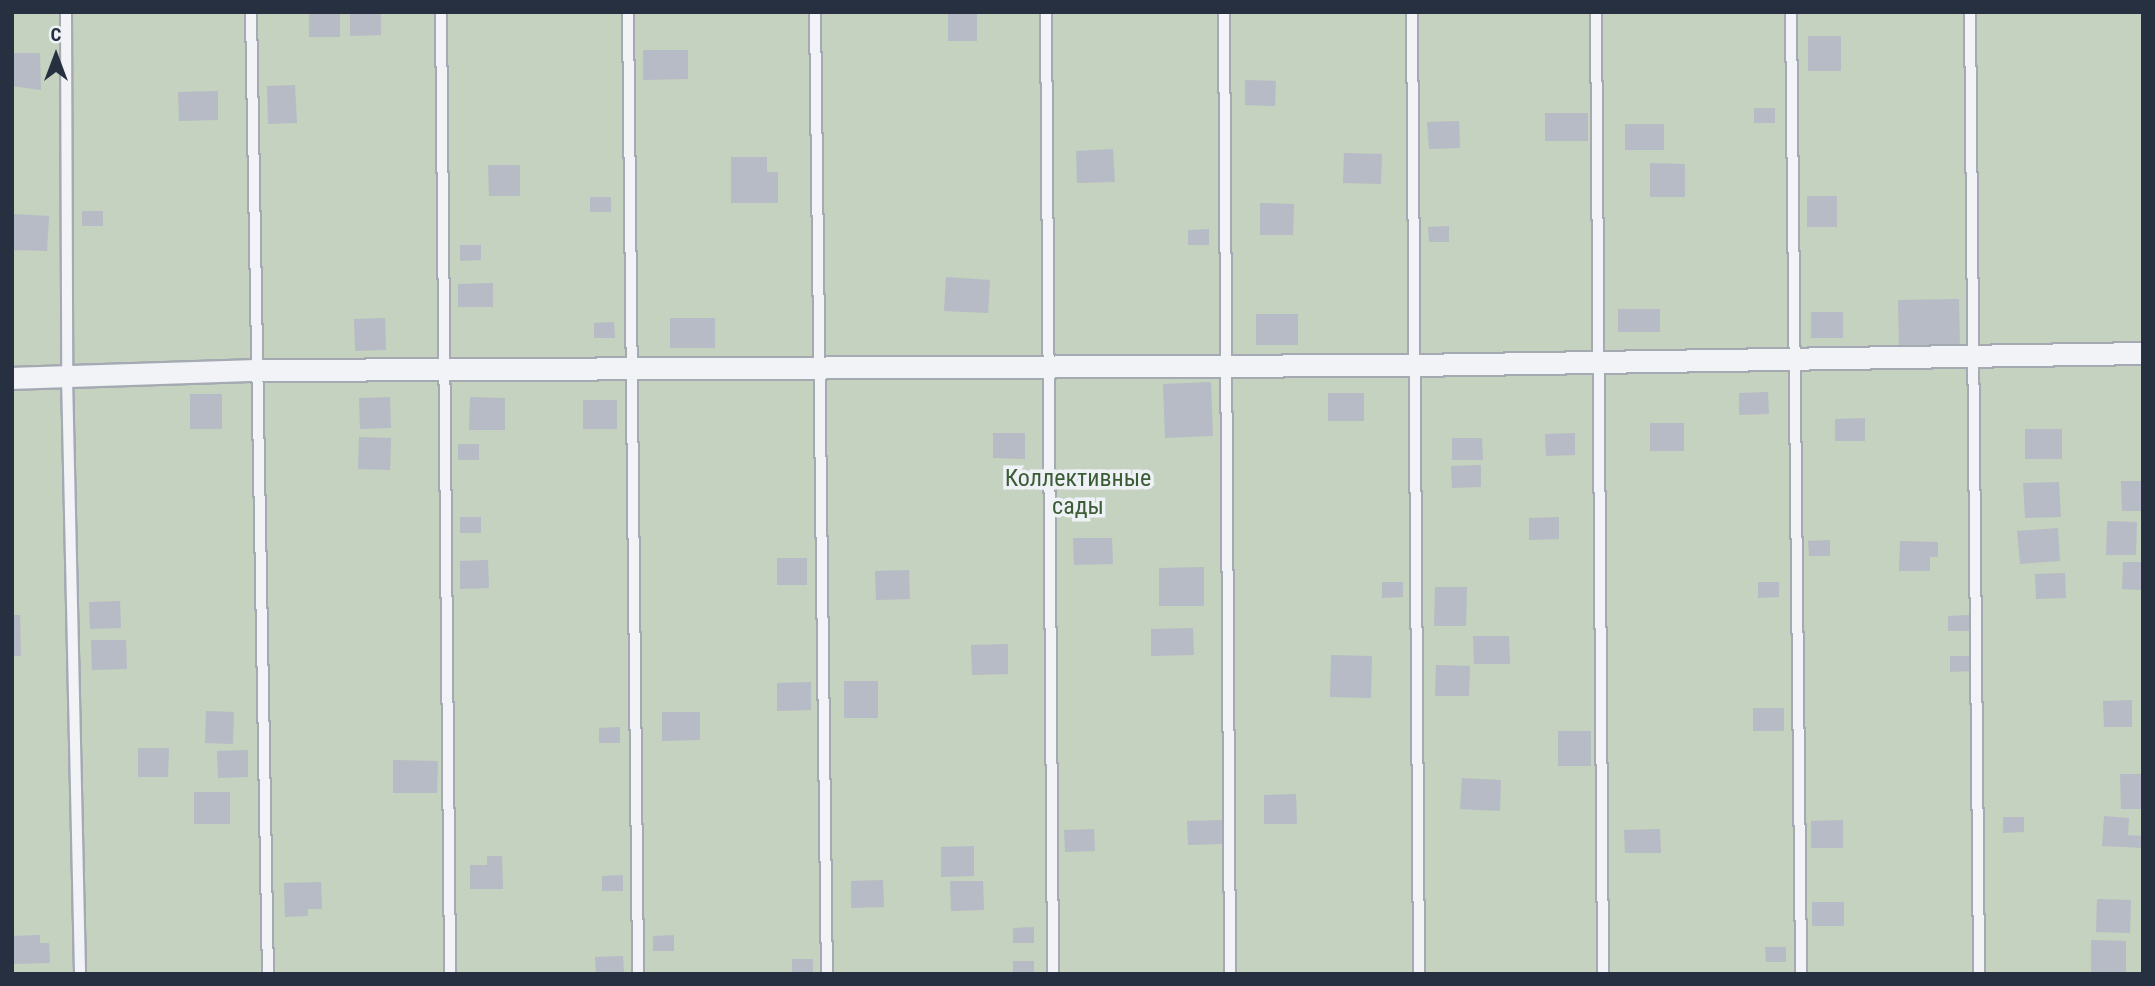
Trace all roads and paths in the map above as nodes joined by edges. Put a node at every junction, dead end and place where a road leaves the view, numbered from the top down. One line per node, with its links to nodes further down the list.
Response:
1 (66, 12): 23 (lane)
2 (251, 12): 21 (lane)
3 (441, 12): 22 (lane)
4 (628, 12): 19 (lane)
5 (815, 12): 20 (lane)
6 (1046, 12): 18 (lane)
7 (1224, 12): 16 (lane)
8 (1412, 12): 17 (lane)
9 (1596, 12): 15 (lane)
10 (1791, 12): 14 (lane)
11 (1970, 12): 13 (lane)
12 (2143, 353): 13 (street)
13 (1970, 357): 14 (street); 35 (lane)
14 (1793, 361): 15 (street); 34 (lane)
15 (1596, 363): 17 (street); 33 (lane)
16 (1225, 365): 17 (street); 18 (street); 31 (lane)
17 (1413, 365): 32 (lane)
18 (1049, 366): 20 (street); 30 (lane)
19 (630, 368): 20 (street); 22 (street); 28 (lane)
20 (820, 369): 29 (lane)
21 (254, 370): 22 (street); 23 (street); 26 (lane)
22 (443, 370): 27 (lane)
23 (67, 376): 24 (street); 25 (lane)
24 (12, 378)
25 (80, 974)
26 (268, 974)
27 (450, 974)
28 (638, 974)
29 (827, 974)
30 (1053, 974)
31 (1230, 974)
32 (1419, 974)
33 (1603, 974)
34 (1801, 974)
35 (1979, 974)

